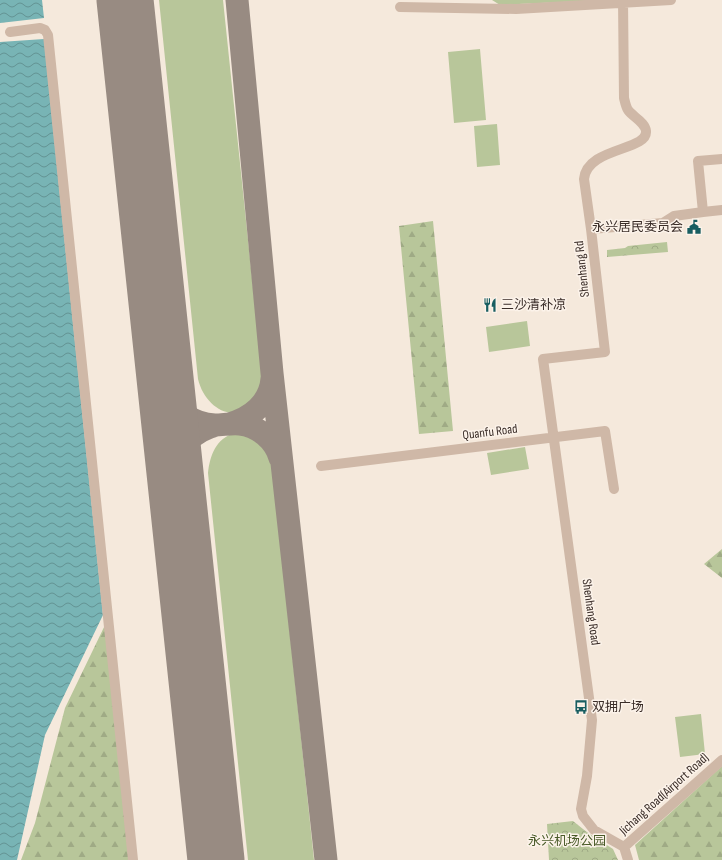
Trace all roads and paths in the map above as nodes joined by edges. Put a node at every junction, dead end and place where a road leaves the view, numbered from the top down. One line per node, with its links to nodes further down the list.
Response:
1 (443, 0): 4 (street)
2 (670, 0): 3 (street)
3 (623, 1): 4 (street); 10 (street, Shenhang Rd)
4 (431, 4): 5 (street)
5 (400, 7)
6 (10, 32): 17 (street)
7 (722, 159): 9 (street)
8 (722, 210): 9 (street)
9 (703, 212): 10 (street)
10 (591, 229): 11 (street, Shenhang Rd)
11 (543, 359): 12 (street, Shenhang Road)
12 (554, 437): 13 (street, Quanfu Road); 14 (street, Quanfu Road); 16 (street, Shenhang Road)
13 (321, 466)
14 (614, 489)
15 (722, 760): 16 (street, Jichang Road(Airport Road))
16 (624, 847): 18 (street)
17 (133, 860)
18 (628, 860)

